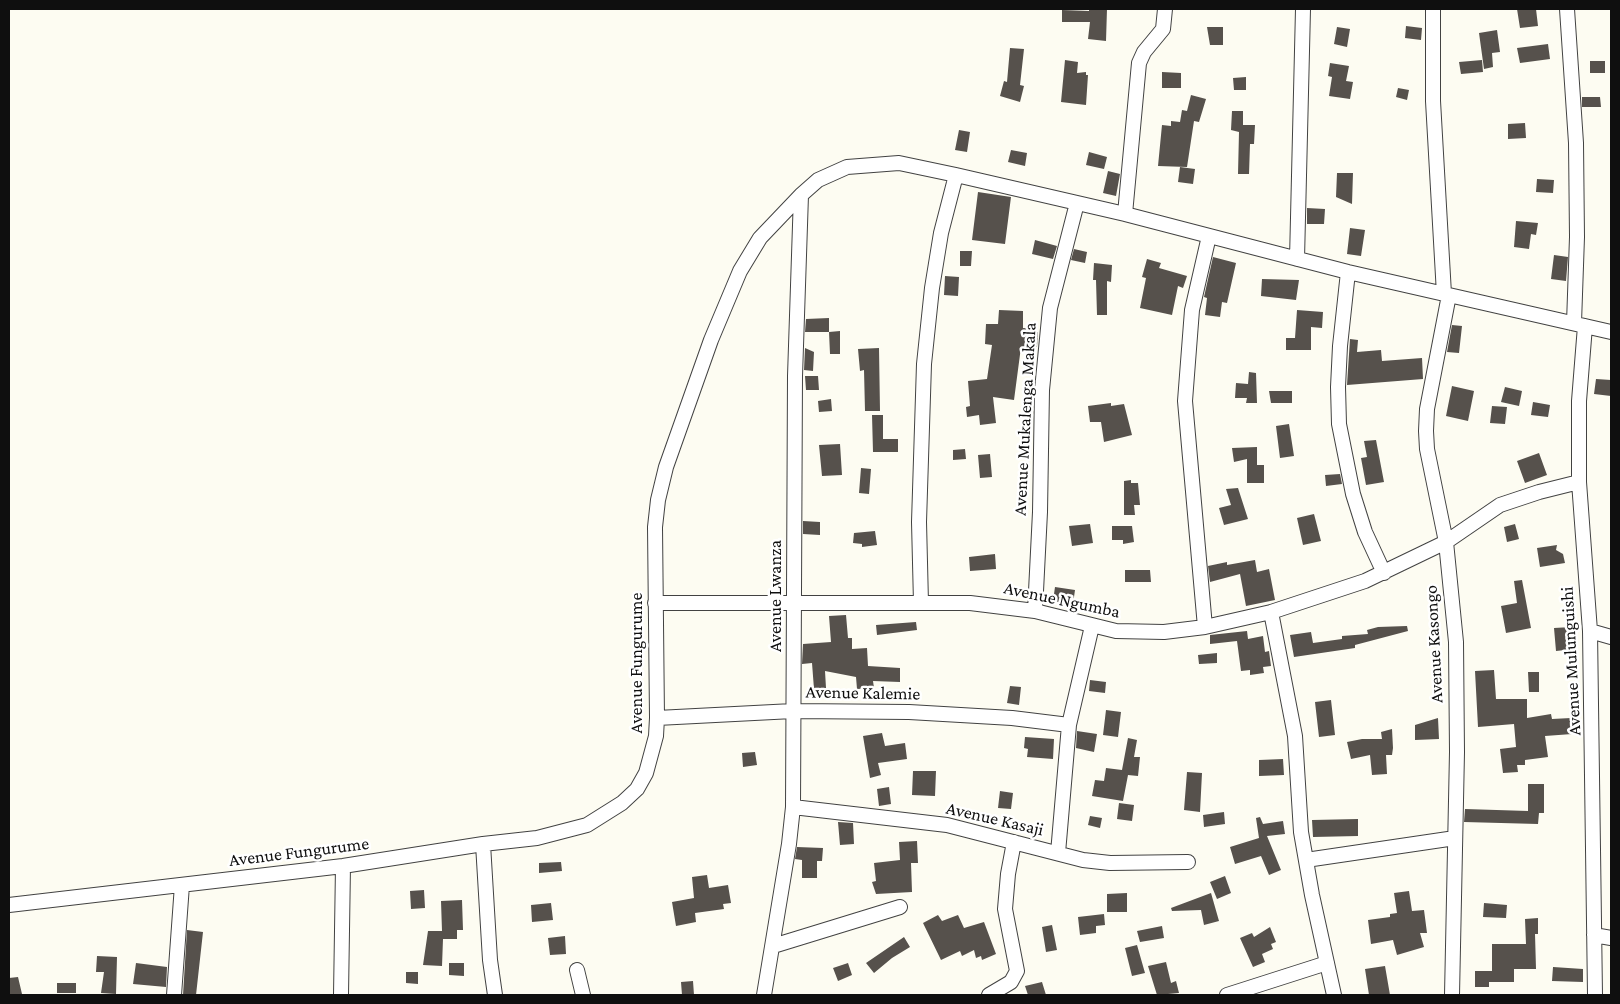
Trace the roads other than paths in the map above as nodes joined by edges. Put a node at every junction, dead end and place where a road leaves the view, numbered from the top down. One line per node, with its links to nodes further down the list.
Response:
1 (1166, 9): 8 (street)
2 (1303, 9): 10 (street)
3 (1433, 9): 12 (street, Avenue Kasongo)
4 (1567, 9): 13 (street, Avenue Mulunguishi)
5 (956, 175): 6 (street, Avenue Fungurume); 7 (street, Avenue Fungurume); 19 (street)
6 (801, 195): 18 (street, Avenue Fungurume); 20 (street, Avenue Lwanza)
7 (1077, 203): 8 (street, Avenue Fungurume); 21 (street, Avenue Mukalenga Makala)
8 (1125, 214): 9 (street, Avenue Fungurume)
9 (1209, 236): 10 (street, Avenue Fungurume); 24 (street)
10 (1297, 259): 11 (street, Avenue Fungurume)
11 (1348, 272): 12 (street, Avenue Fungurume); 17 (street)
12 (1447, 294): 13 (street, Avenue Fungurume); 16 (street, Avenue Kasongo)
13 (1579, 325): 14 (street, Avenue Fungurume); 15 (street, Avenue Mulunguishi)
14 (1611, 332)
15 (1579, 482): 16 (street, Avenue Ngumba); 25 (street, Avenue Mulunguishi)
16 (1446, 542): 17 (street, Avenue Ngumba); 31 (street, Avenue Kasongo)
17 (1384, 573): 22 (street, Avenue Ngumba)
18 (655, 603): 20 (street, Avenue Ngumba); 28 (street, Avenue Fungurume)
19 (921, 603): 20 (street, Avenue Ngumba); 21 (street, Avenue Ngumba)
20 (794, 604): 27 (street, Avenue Lwanza)
21 (1035, 611): 23 (street, Avenue Ngumba)
22 (1271, 612): 24 (street, Avenue Ngumba); 35 (street)
23 (1092, 626): 24 (street, Avenue Ngumba); 29 (street)
24 (1205, 627)
25 (1590, 631): 26 (street); 41 (street, Avenue Mulunguishi)
26 (1611, 637)
27 (793, 711): 28 (street, Avenue Kalemie); 29 (street, Avenue Kalemie); 30 (street, Avenue Lwanza)
28 (658, 718): 33 (street, Avenue Fungurume)
29 (1069, 725): 34 (street)
30 (793, 806): 32 (street, Avenue Kasaji); 43 (street, Avenue Lwanza)
31 (1455, 838): 35 (street); 54 (street, Avenue Kasongo)
32 (1014, 842): 34 (street, Avenue Kasaji); 46 (street)
33 (483, 844): 37 (street, Avenue Fungurume); 49 (street)
34 (1058, 854): 36 (street, Avenue Kasaji)
35 (1306, 860): 44 (street)
36 (1188, 862)
37 (342, 866): 38 (street, Avenue Fungurume); 48 (street)
38 (182, 885): 39 (street, Avenue Fungurume); 47 (street)
39 (9, 905)
40 (900, 907): 43 (street)
41 (1594, 935): 42 (street); 55 (street, Avenue Mulunguishi)
42 (1611, 938)
43 (773, 946): 51 (street, Avenue Lwanza)
44 (1327, 963): 52 (street); 53 (street)
45 (577, 970): 50 (street)
46 (993, 994)
47 (174, 995)
48 (341, 995)
49 (495, 995)
50 (582, 995)
51 (764, 995)
52 (1227, 995)
53 (1334, 995)
54 (1452, 995)
55 (1596, 995)

